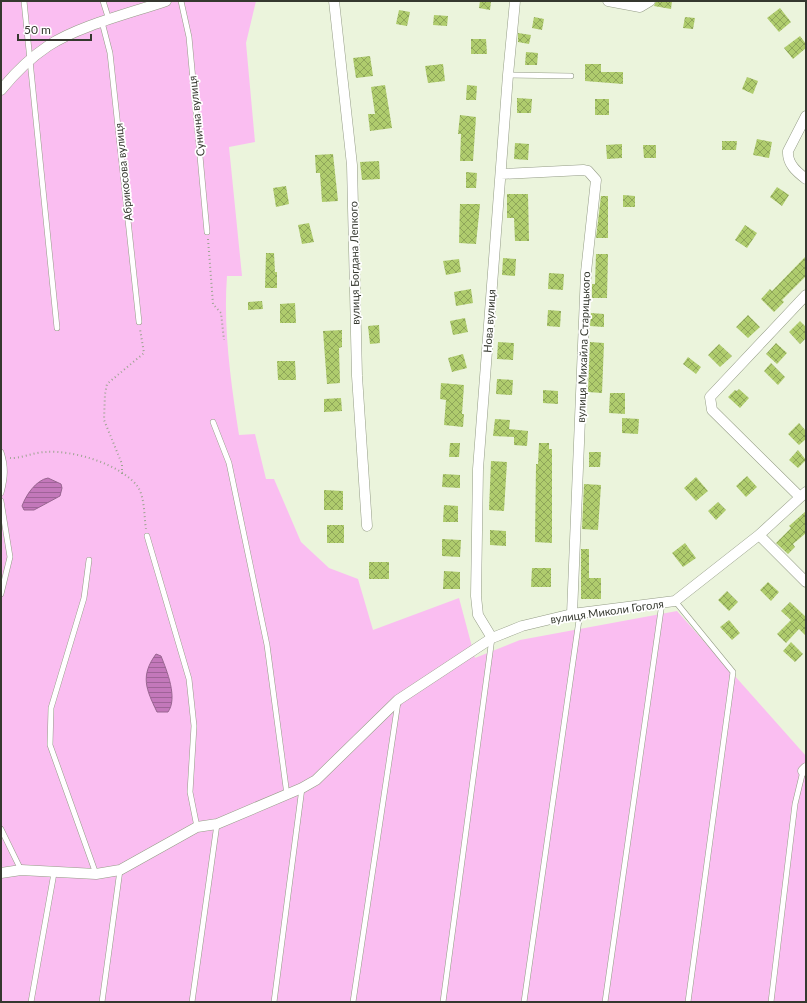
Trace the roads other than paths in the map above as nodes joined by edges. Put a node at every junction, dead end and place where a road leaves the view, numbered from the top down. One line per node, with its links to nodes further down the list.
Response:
1 (24, 1): 10 (lane)
2 (103, 1): 9 (lane, Абрикосова вулиця)
3 (166, 1): 9 (street)
4 (181, 1): 17 (lane, Сунична вулиця)
5 (334, 1): 26 (street, вулиця Богдана Лепкого)
6 (515, 1): 11 (street, Нова вулиця)
7 (608, 1): 8 (street)
8 (650, 1)
9 (106, 21): 10 (street); 19 (lane, Абрикосова вулиця)
10 (29, 61): 13 (street); 20 (lane)
11 (508, 75): 12 (lane); 15 (street, Нова вулиця)
12 (571, 76)
13 (1, 90)
14 (806, 116): 16 (street)
15 (501, 174): 34 (street, вулиця Михайла Старицького); 35 (street, Нова вулиця)
16 (806, 179)
17 (207, 232)
18 (806, 295): 24 (street)
19 (139, 322)
20 (57, 328)
21 (213, 422): 39 (lane)
22 (2, 454): 23 (lane)
23 (1, 493)
24 (803, 494): 27 (street, вулиця Миколи Гоголя)
25 (1, 501): 31 (lane)
26 (367, 526)
27 (759, 535): 30 (street); 32 (street, вулиця Миколи Гоголя)
28 (147, 536): 41 (lane)
29 (89, 560): 47 (lane)
30 (806, 582)
31 (1, 594)
32 (675, 601): 33 (street, вулиця Миколи Гоголя); 56 (lane)
33 (662, 603): 34 (street, вулиця Миколи Гоголя); 55 (lane)
34 (576, 613): 35 (street, вулиця Миколи Гоголя); 54 (lane)
35 (492, 638): 36 (street, вулиця Миколи Гоголя); 53 (lane)
36 (398, 700): 38 (street, вулиця Миколи Гоголя); 52 (lane)
37 (805, 770): 57 (lane)
38 (302, 788): 39 (street, вулиця Миколи Гоголя); 51 (lane)
39 (287, 794): 40 (street, вулиця Миколи Гоголя)
40 (217, 824): 41 (street, вулиця Миколи Гоголя); 50 (lane)
41 (198, 827): 44 (street, вулиця Миколи Гоголя)
42 (1, 829): 43 (lane)
43 (20, 870): 45 (street, вулиця Миколи Гоголя); 46 (street, вулиця Миколи Гоголя)
44 (120, 870): 47 (street, вулиця Миколи Гоголя); 49 (lane)
45 (1, 873)
46 (54, 873): 47 (street, вулиця Миколи Гоголя); 48 (lane)
47 (96, 874)
48 (31, 1002)
49 (102, 1002)
50 (192, 1002)
51 (274, 1002)
52 (353, 1002)
53 (443, 1002)
54 (524, 1002)
55 (605, 1002)
56 (688, 1002)
57 (771, 1002)

